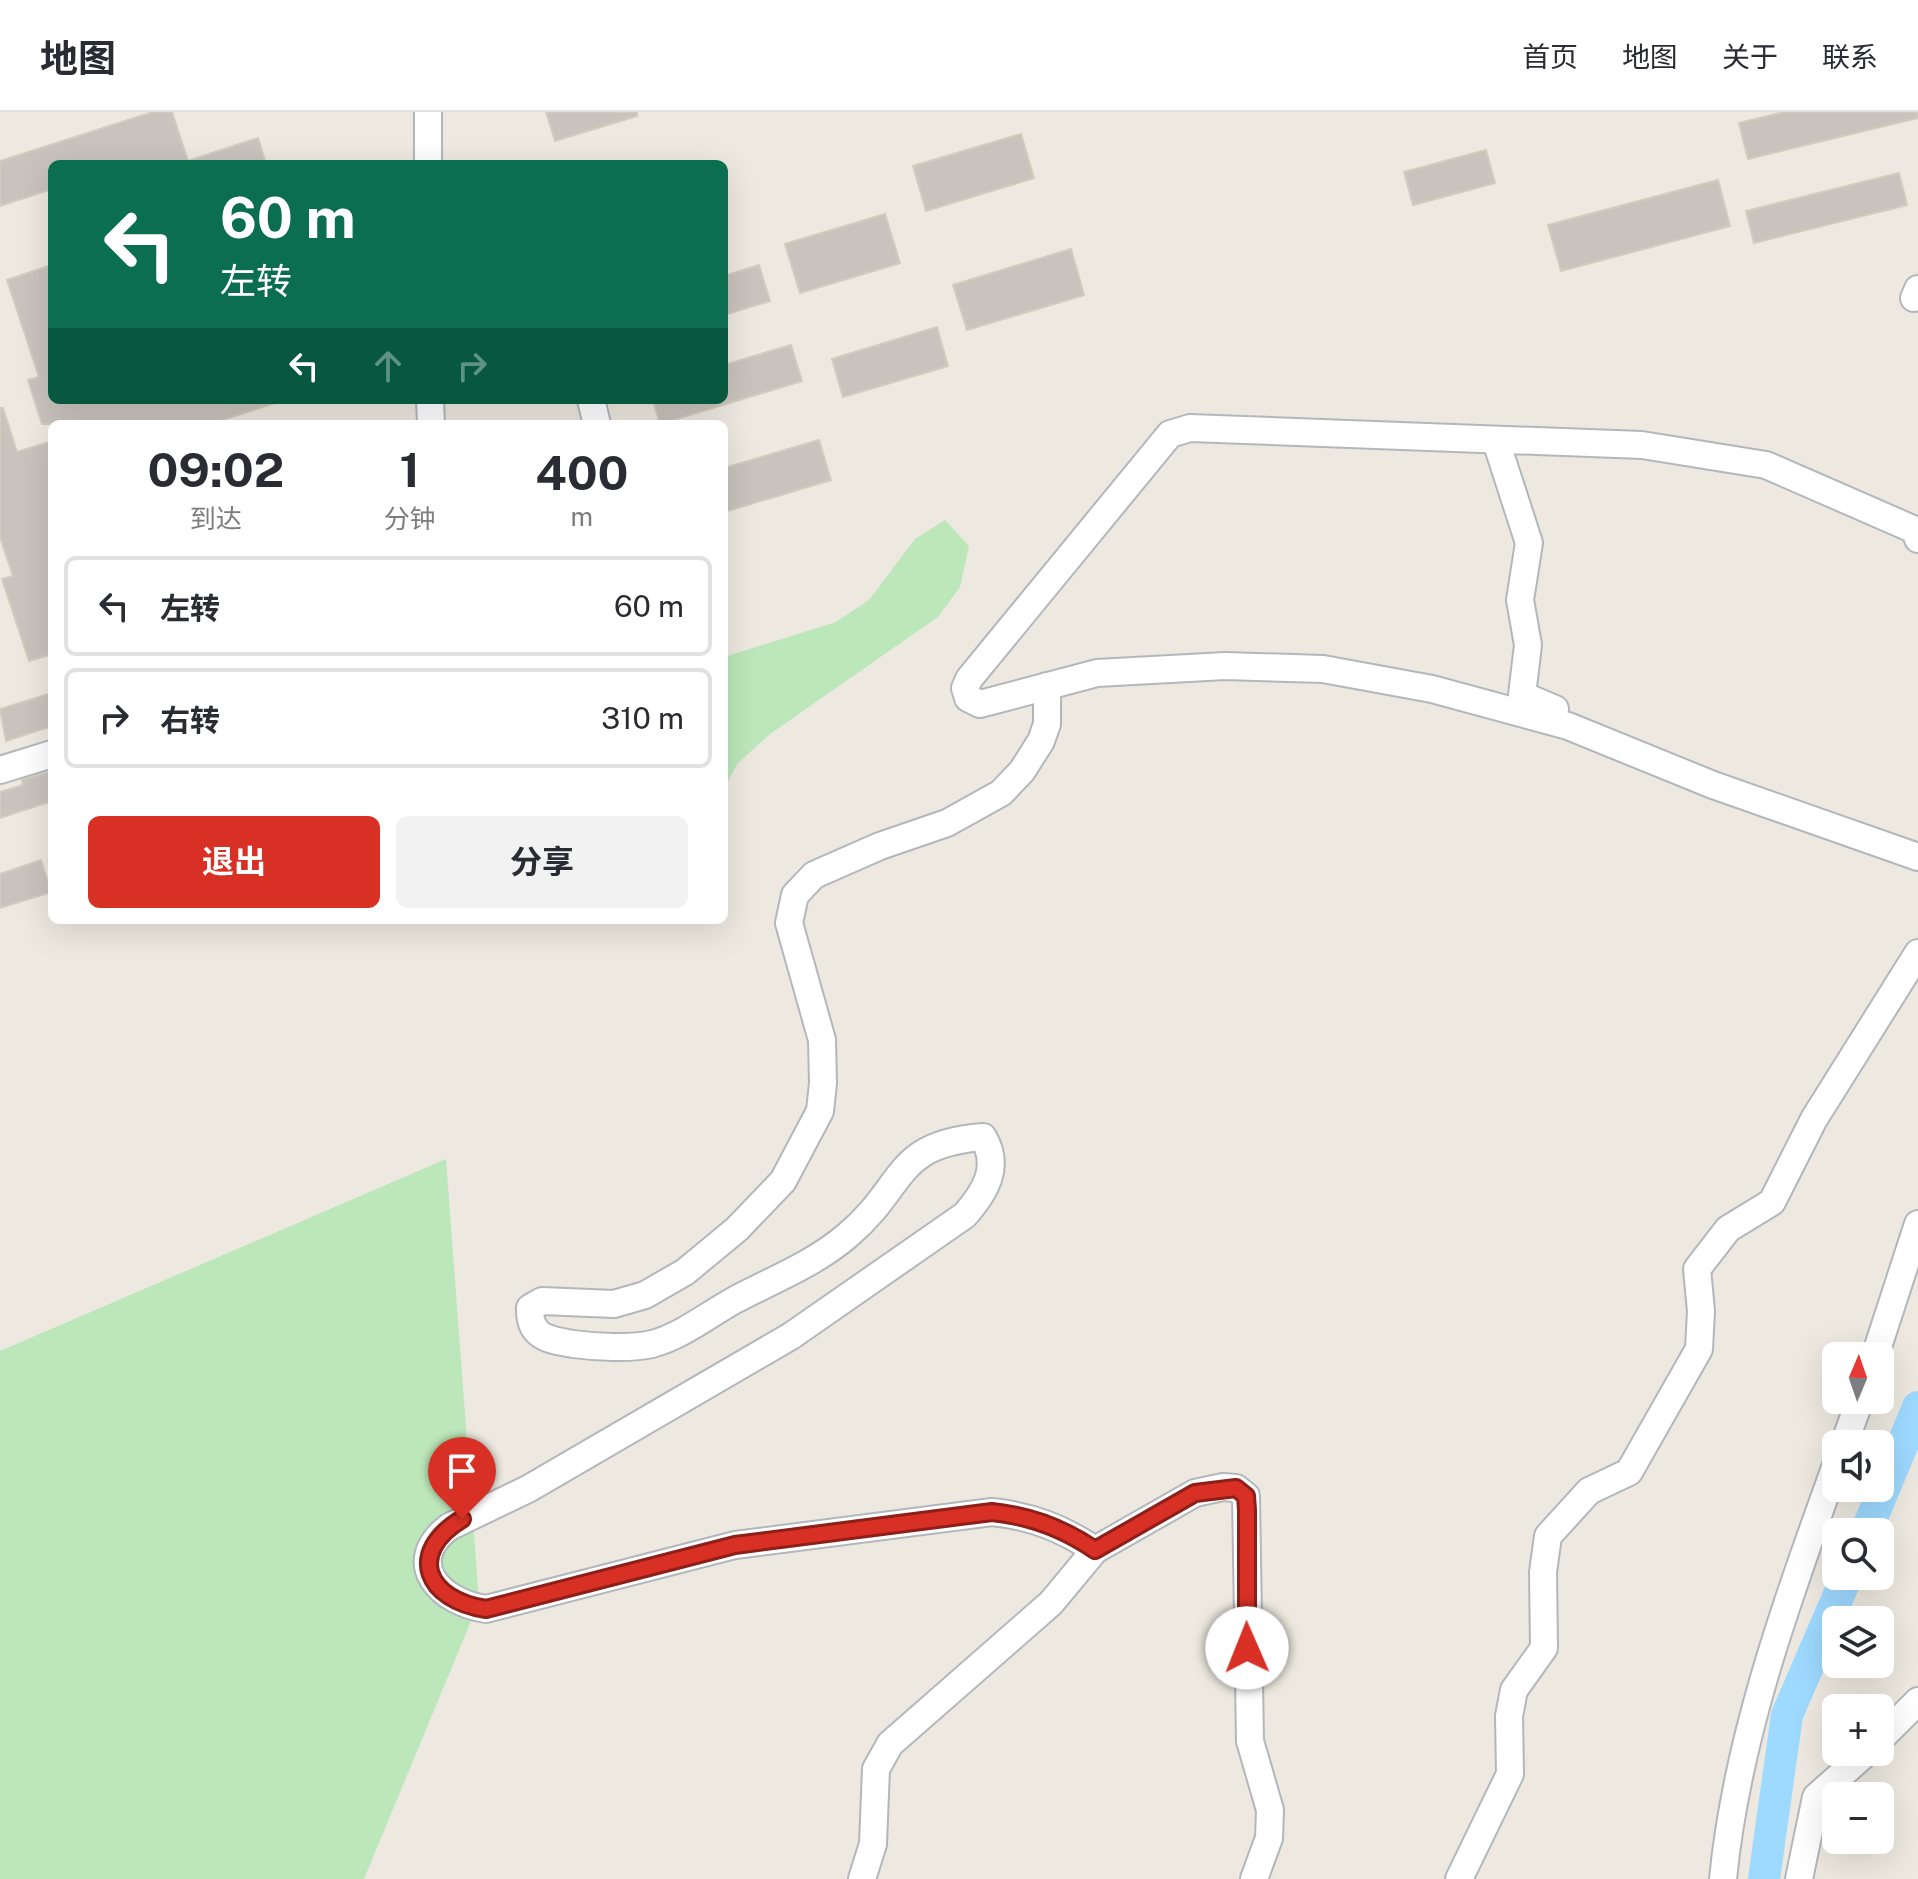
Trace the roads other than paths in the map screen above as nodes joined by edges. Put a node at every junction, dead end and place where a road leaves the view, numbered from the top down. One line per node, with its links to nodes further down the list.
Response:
1 (428, 112): 2 (street)
2 (428, 160)
3 (1496, 441): 4 (street); 5 (street); 8 (street)
4 (1918, 539)
5 (1047, 686): 9 (street); 14 (street)
6 (48, 755): 7 (street)
7 (0, 770)
8 (1918, 845)
9 (1918, 857)
10 (1918, 953): 21 (street)
11 (1918, 1224): 12 (street)
12 (1880, 1342)
13 (1823, 1502): 18 (street)
14 (1095, 1550): 19 (street); 20 (street)
15 (1918, 1701): 16 (street)
16 (1894, 1725)
17 (1851, 1766): 22 (street)
18 (1725, 1877)
19 (862, 1879)
20 (1254, 1879)
21 (1459, 1879)
22 (1799, 1879)

